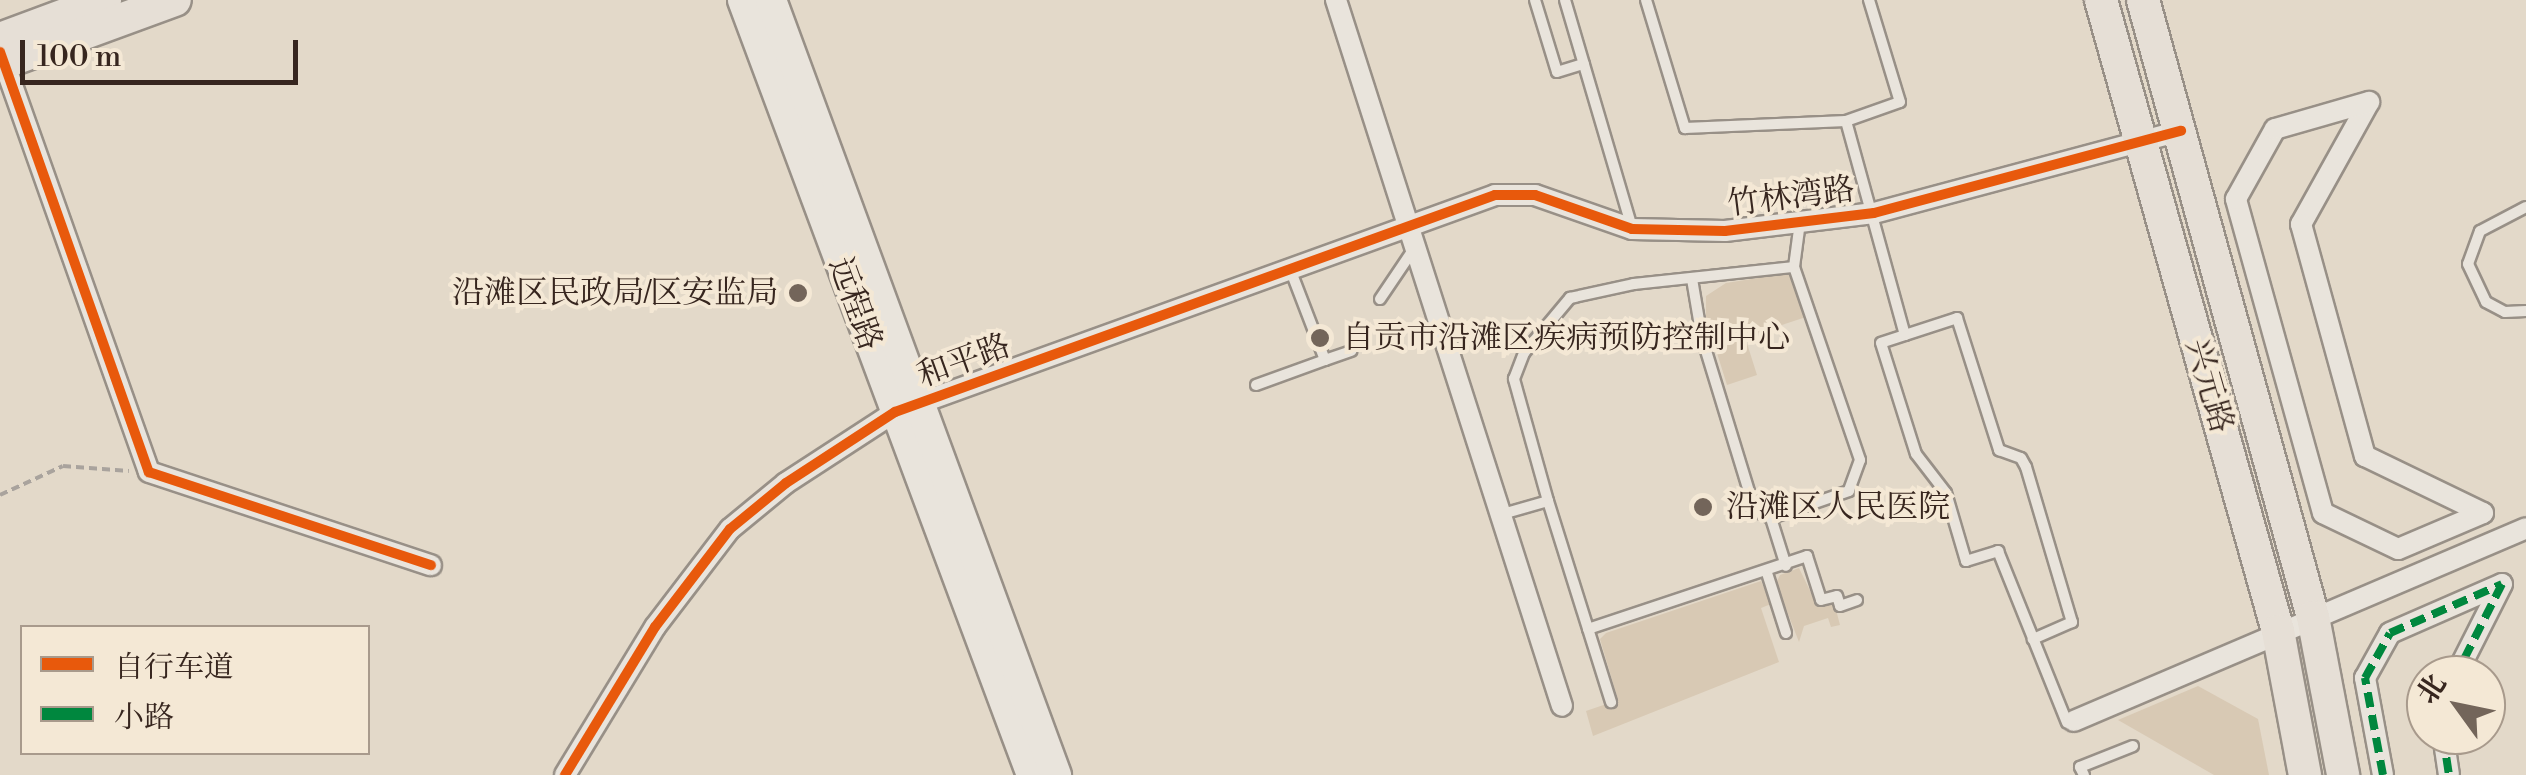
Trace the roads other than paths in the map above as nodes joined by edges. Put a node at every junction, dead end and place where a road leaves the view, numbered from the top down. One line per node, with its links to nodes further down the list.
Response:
1 (105, 0): 12 (main road)
2 (175, 0): 12 (main road)
3 (743, 0): 32 (main road, 远程路)
4 (771, 0): 32 (main road, 远程路)
5 (1336, 0): 20 (street)
6 (1535, 0): 13 (lane)
7 (1565, 0): 13 (lane)
8 (1646, 0): 14 (lane)
9 (1870, 0): 14 (lane)
10 (2101, 0): 16 (main road, 兴元路)
11 (2143, 0): 15 (main road, 兴元路)
12 (1, 54): 38 (street)
13 (1584, 64): 21 (lane)
14 (1846, 120): 18 (lane)
15 (2181, 131): 16 (street, 竹林湾路); 42 (main road, 兴元路)
16 (2141, 144): 18 (street, 竹林湾路); 44 (main road, 兴元路)
17 (2526, 206): 27 (lane)
18 (1874, 213): 19 (street, 竹林湾路); 28 (lane)
19 (1800, 222): 21 (street, 竹林湾路); 23 (lane)
20 (1406, 224): 21 (street, 竹林湾路); 22 (street); 24 (street, 和平路)
21 (1632, 228)
22 (1414, 250): 26 (lane); 35 (street)
23 (1794, 267): 25 (lane); 36 (lane)
24 (1290, 268): 30 (lane); 32 (street, 和平路)
25 (1692, 279): 33 (lane); 36 (lane)
26 (1380, 299)
27 (2526, 310)
28 (1906, 335): 46 (lane); 46 (lane)
29 (1351, 352): 30 (lane)
30 (1325, 360): 31 (lane)
31 (1256, 385)
32 (905, 409): 52 (street, 和平路); 53 (main road, 远程路); 54 (main road, 远程路)
33 (1548, 501): 35 (lane); 43 (lane)
34 (2483, 513): 34 (street)
35 (1499, 515): 49 (street)
36 (1771, 518): 39 (lane)
37 (2526, 528): 42 (street)
38 (430, 565)
39 (1786, 566): 40 (lane); 41 (lane)
40 (1767, 573): 43 (lane); 45 (lane)
41 (1857, 600)
42 (2314, 617): 44 (street); 57 (main road, 兴元路)
43 (1588, 629): 48 (lane)
44 (2278, 630): 50 (street); 56 (main road, 兴元路)
45 (1786, 632)
46 (2032, 639): 50 (lane)
47 (2466, 655): 58 (street)
48 (1612, 702)
49 (1562, 706)
50 (2070, 722)
51 (2132, 746): 55 (lane)
52 (564, 775)
53 (1032, 775)
54 (1056, 775)
55 (2084, 775)
56 (2305, 775)
57 (2342, 775)
58 (2383, 775)

